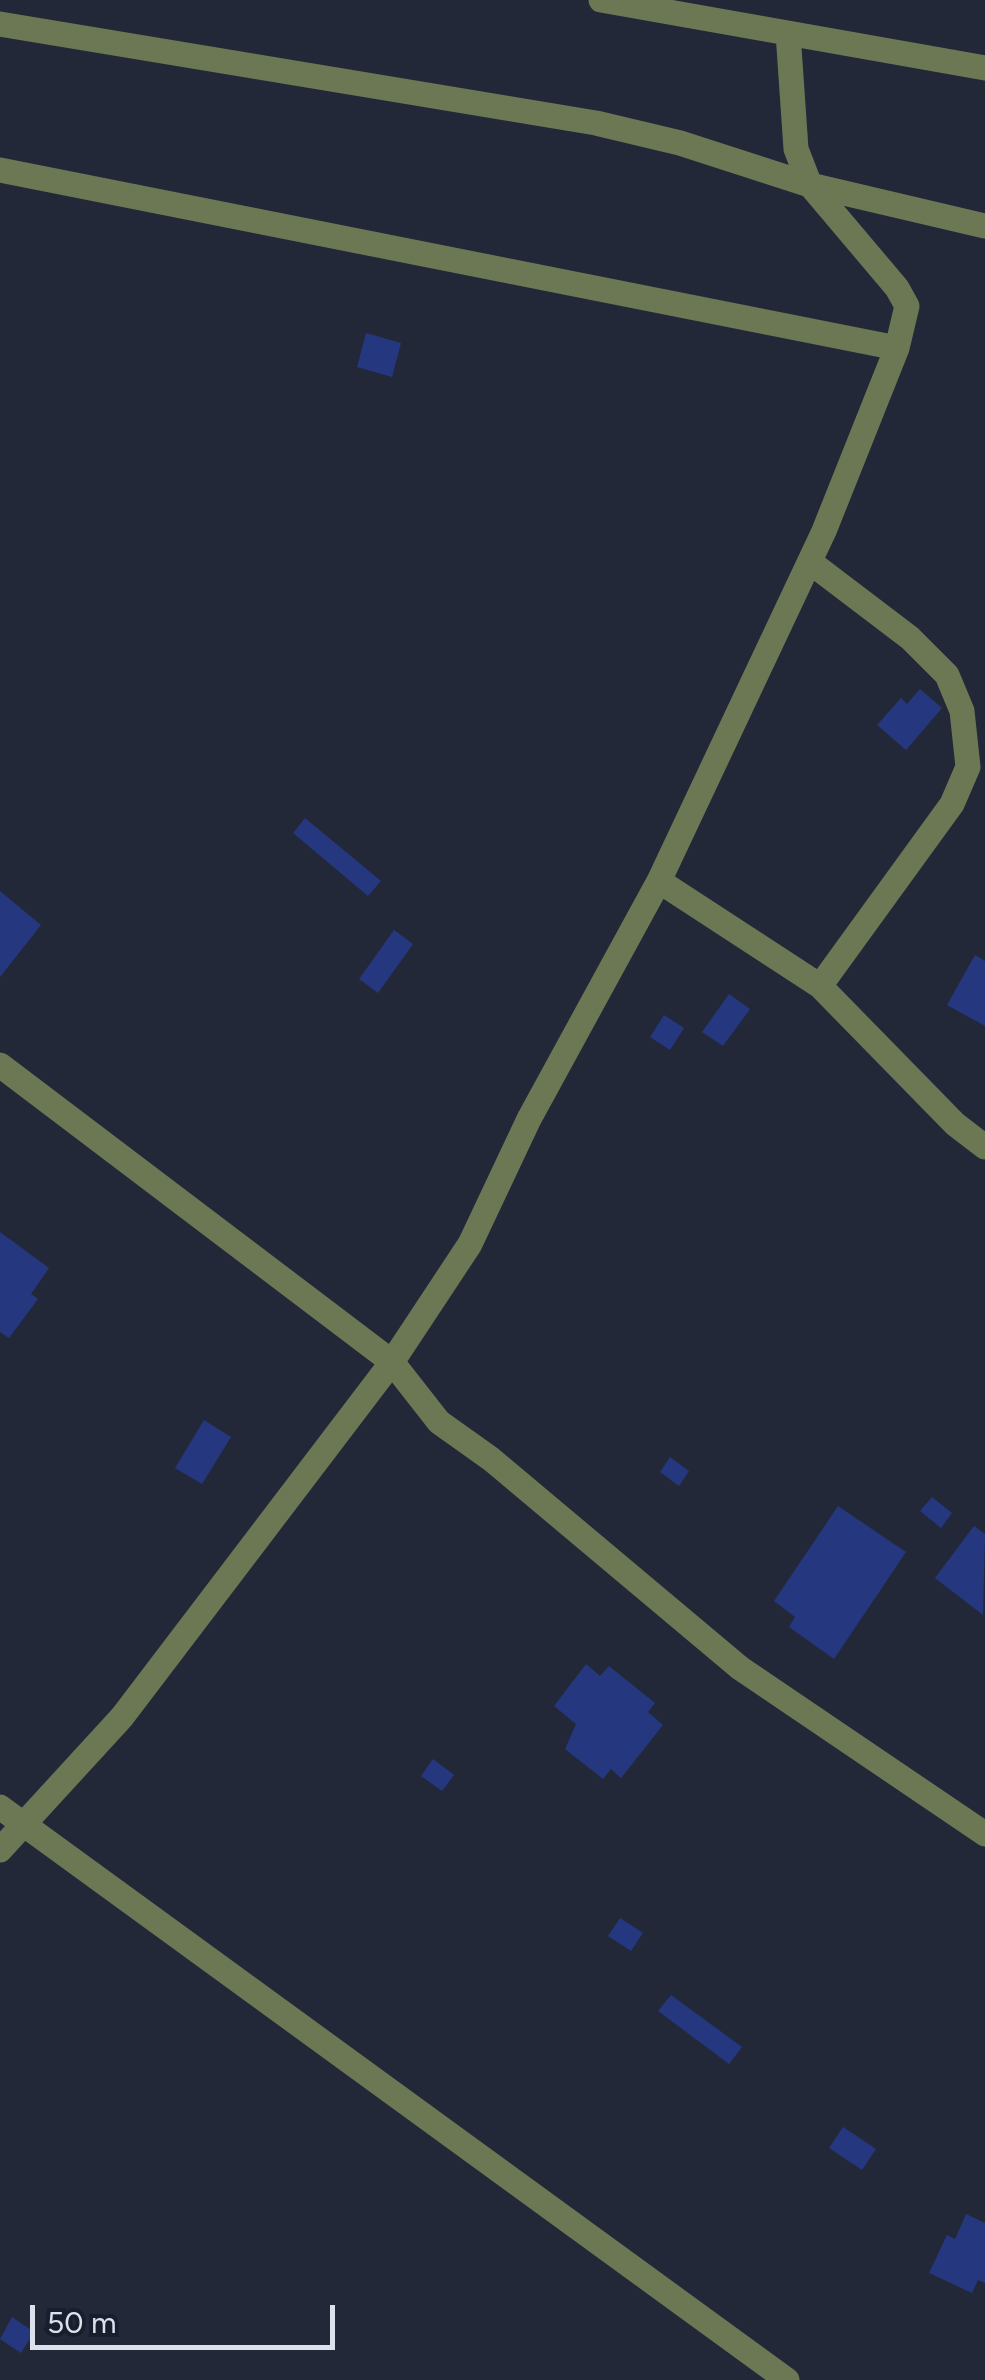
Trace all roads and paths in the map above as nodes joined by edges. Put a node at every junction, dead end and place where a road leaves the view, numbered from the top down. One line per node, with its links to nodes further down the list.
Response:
1 (601, 0): 3 (street)
2 (0, 24): 6 (street)
3 (788, 33): 4 (street); 6 (street)
4 (985, 68)
5 (0, 170): 8 (street)
6 (810, 185): 7 (street); 8 (street)
7 (985, 226)
8 (898, 348): 9 (street)
9 (810, 562): 10 (street); 11 (street)
10 (659, 881): 11 (street); 14 (street)
11 (820, 986): 13 (street)
12 (0, 1065): 14 (street)
13 (985, 1147)
14 (392, 1362): 16 (street); 17 (street)
15 (0, 1807): 16 (street)
16 (24, 1820): 18 (street); 19 (street)
17 (985, 1834)
18 (0, 1850)
19 (787, 2380)

